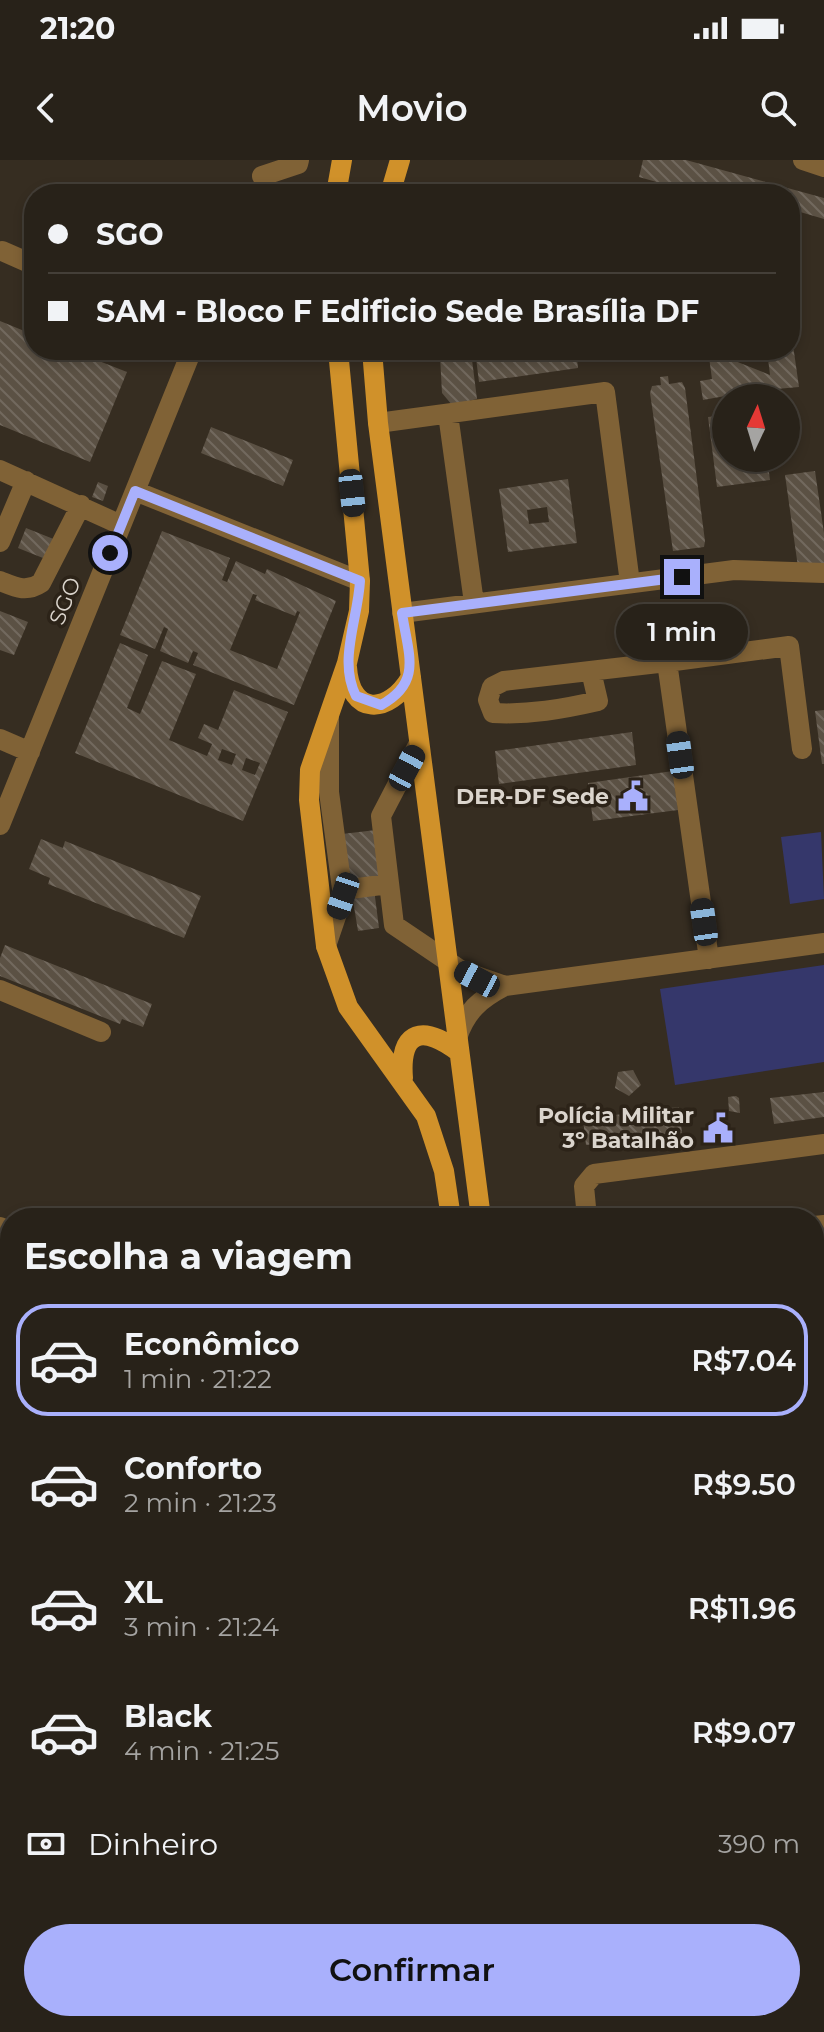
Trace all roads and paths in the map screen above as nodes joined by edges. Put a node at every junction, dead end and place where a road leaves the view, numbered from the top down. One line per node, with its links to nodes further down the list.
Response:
1 (299, 160): 6 (street)
2 (342, 160): 7 (main road)
3 (400, 160): 8 (main road)
4 (803, 160): 5 (street)
5 (824, 167)
6 (262, 177)
7 (338, 184)
8 (393, 184)
9 (2, 251): 10 (street)
10 (24, 261)
11 (188, 360): 18 (street, SGO)
12 (339, 360): 24 (main road)
13 (373, 360): 15 (main road)
14 (448, 414): 15 (street); 25 (street); 26 (street)
15 (378, 423): 27 (main road)
16 (0, 470): 17 (street)
17 (26, 481): 19 (street); 21 (street)
18 (135, 491): 20 (street, SGO); 24 (street)
19 (81, 505): 20 (street); 23 (street)
20 (121, 525): 36 (street, SGO)
21 (0, 542)
22 (824, 573): 25 (street)
23 (0, 581)
24 (360, 581): 29 (main road)
25 (630, 583): 26 (street)
26 (474, 603): 27 (street)
27 (402, 613): 31 (main road)
28 (667, 662): 30 (street); 35 (street); 42 (street)
29 (347, 663): 31 (main road); 32 (main road)
30 (591, 671): 30 (street)
31 (411, 677): 34 (main road)
32 (329, 717): 39 (street); 41 (main road)
33 (0, 739): 36 (street)
34 (419, 743): 38 (street); 43 (main road)
35 (802, 749)
36 (30, 752): 37 (street, SGO)
37 (2, 815)
38 (389, 884): 39 (street); 43 (street)
39 (342, 890): 41 (street)
40 (824, 943): 42 (street)
41 (326, 946): 48 (main road)
42 (709, 959): 44 (street)
43 (447, 960): 44 (street); 47 (main road)
44 (505, 986): 47 (street)
45 (0, 990): 46 (street)
46 (101, 1032)
47 (458, 1045): 48 (main road); 51 (main road)
48 (403, 1078): 50 (main road)
49 (824, 1144): 52 (street)
50 (449, 1208)
51 (480, 1208)
52 (586, 1208)

